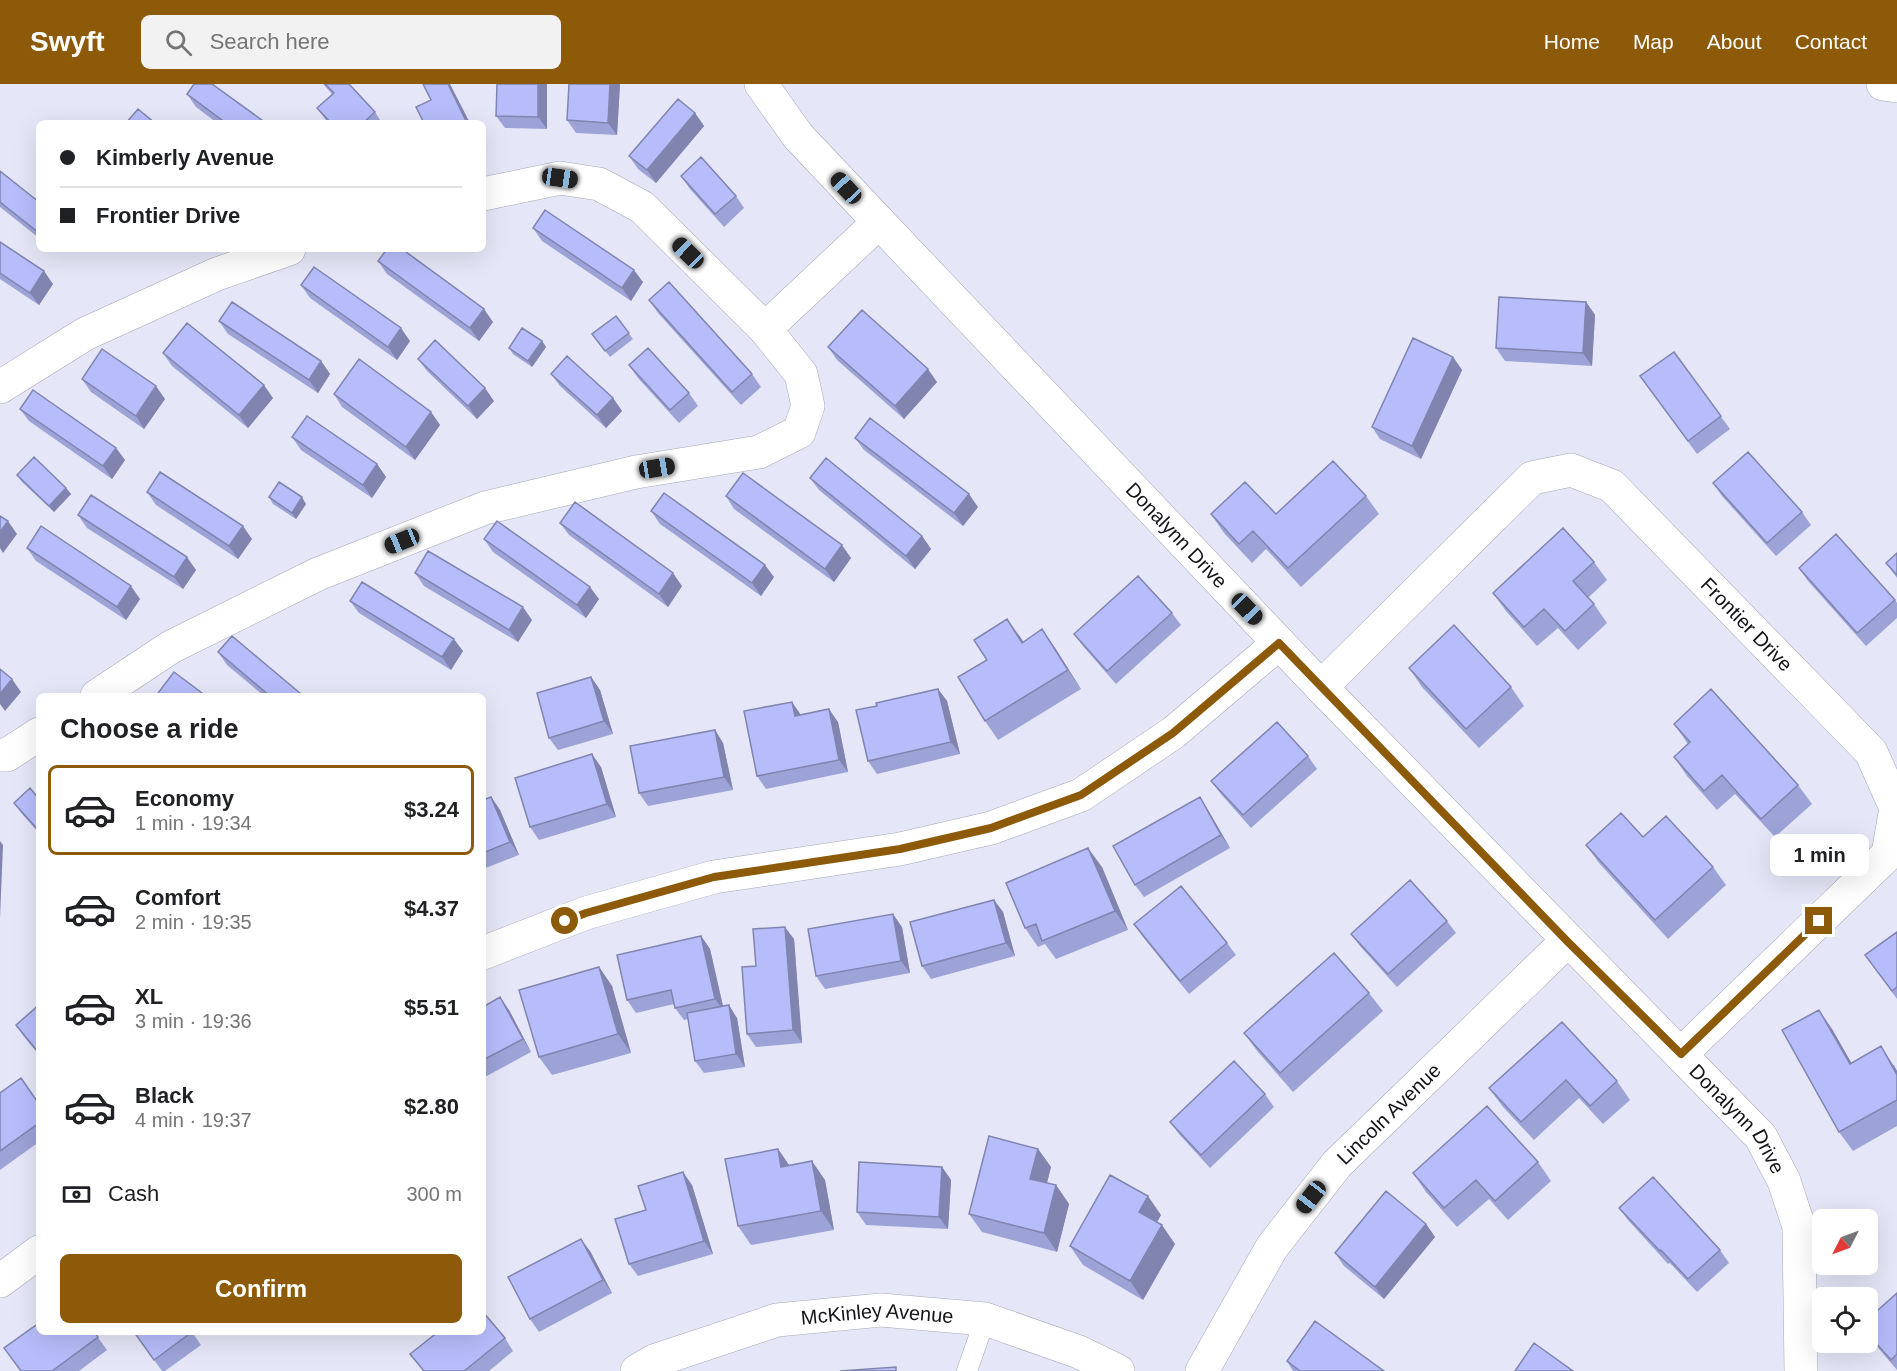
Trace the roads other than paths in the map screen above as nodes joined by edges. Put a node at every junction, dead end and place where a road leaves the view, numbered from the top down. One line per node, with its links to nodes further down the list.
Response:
1 (761, 84): 5 (street, Donalynn Drive)
2 (1883, 84): 3 (street)
3 (1897, 86)
4 (486, 193): 7 (street)
5 (879, 222): 7 (street); 9 (street, Donalynn Drive)
6 (280, 252): 8 (street)
7 (765, 329): 11 (street)
8 (0, 387)
9 (1279, 643): 10 (street, Donalynn Drive); 15 (street)
10 (1321, 687): 14 (street, Donalynn Drive); 16 (street, Frontier Drive)
11 (102, 693)
12 (36, 736): 13 (street)
13 (0, 756)
14 (1567, 941): 16 (street, Donalynn Drive); 23 (street, Lincoln Avenue)
15 (486, 952)
16 (1681, 1054): 24 (street, Donalynn Drive)
17 (36, 1254): 18 (street)
18 (0, 1281)
19 (985, 1319): 20 (street, McKinley Avenue); 21 (lane); 22 (street, McKinley Avenue)
20 (637, 1371)
21 (967, 1371)
22 (1118, 1371)
23 (1202, 1371)
24 (1801, 1371)

